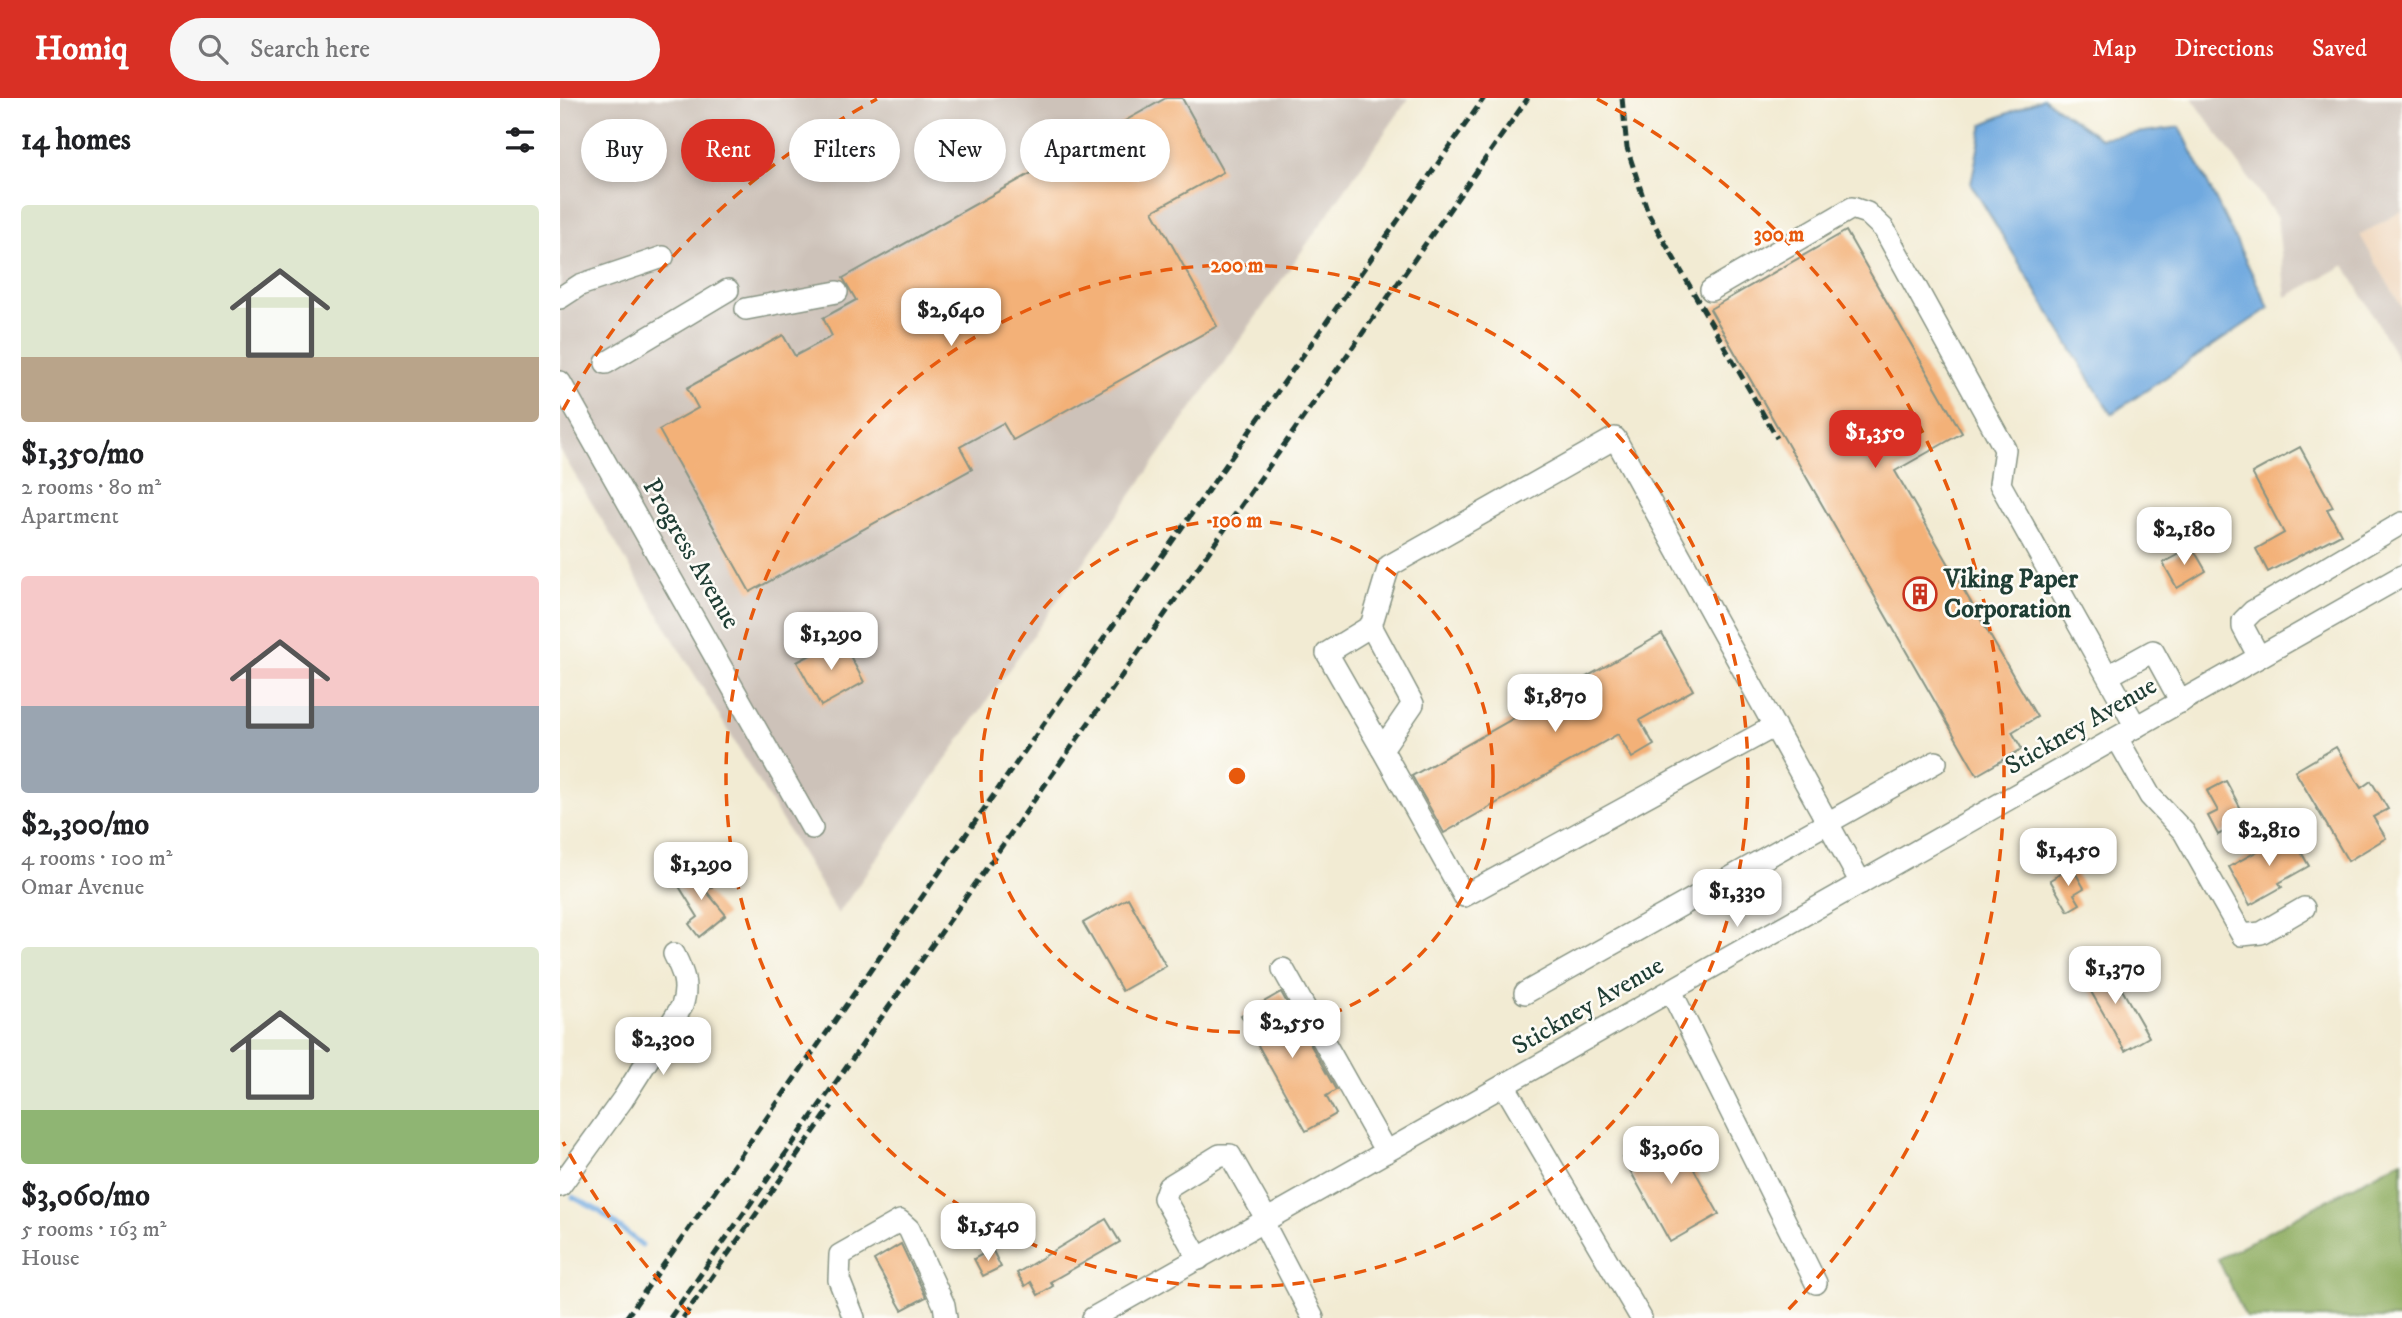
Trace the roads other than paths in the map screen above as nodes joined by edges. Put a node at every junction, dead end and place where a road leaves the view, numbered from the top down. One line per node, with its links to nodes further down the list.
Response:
1 (663, 257): 5 (street)
2 (728, 290): 7 (street)
3 (1710, 290): 13 (street)
4 (837, 292): 6 (street)
5 (560, 298)
6 (746, 309)
7 (606, 363)
8 (560, 382): 21 (street, Progress Avenue)
9 (2402, 523): 12 (street)
10 (2402, 576): 12 (street, Stickney Avenue)
11 (1371, 626): 15 (street); 18 (street); 18 (street)
12 (2259, 657): 14 (street, Stickney Avenue)
13 (2108, 676): 14 (street); 16 (street)
14 (2180, 702): 16 (street, Stickney Avenue)
15 (1775, 726): 18 (street); 20 (street)
16 (2136, 727): 17 (street, Stickney Avenue)
17 (2117, 738): 22 (street, Stickney Avenue); 23 (street)
18 (1382, 749)
19 (1936, 762): 20 (street)
20 (1829, 824): 22 (street); 27 (street)
21 (812, 828)
22 (1861, 883): 26 (street, Stickney Avenue)
23 (2304, 908)
24 (674, 954): 30 (street)
25 (1283, 970): 29 (street)
26 (1671, 991): 28 (street, Stickney Avenue); 33 (street)
27 (1525, 993)
28 (1504, 1085): 29 (street, Stickney Avenue); 38 (street)
29 (1386, 1152): 31 (street, Stickney Avenue)
30 (560, 1186)
31 (1265, 1221): 32 (street, Stickney Avenue); 32 (street); 37 (street)
32 (1199, 1259): 36 (street, Stickney Avenue)
33 (1816, 1283)
34 (854, 1318): 35 (street)
35 (946, 1318)
36 (1093, 1318)
37 (1313, 1318)
38 (1641, 1318)

